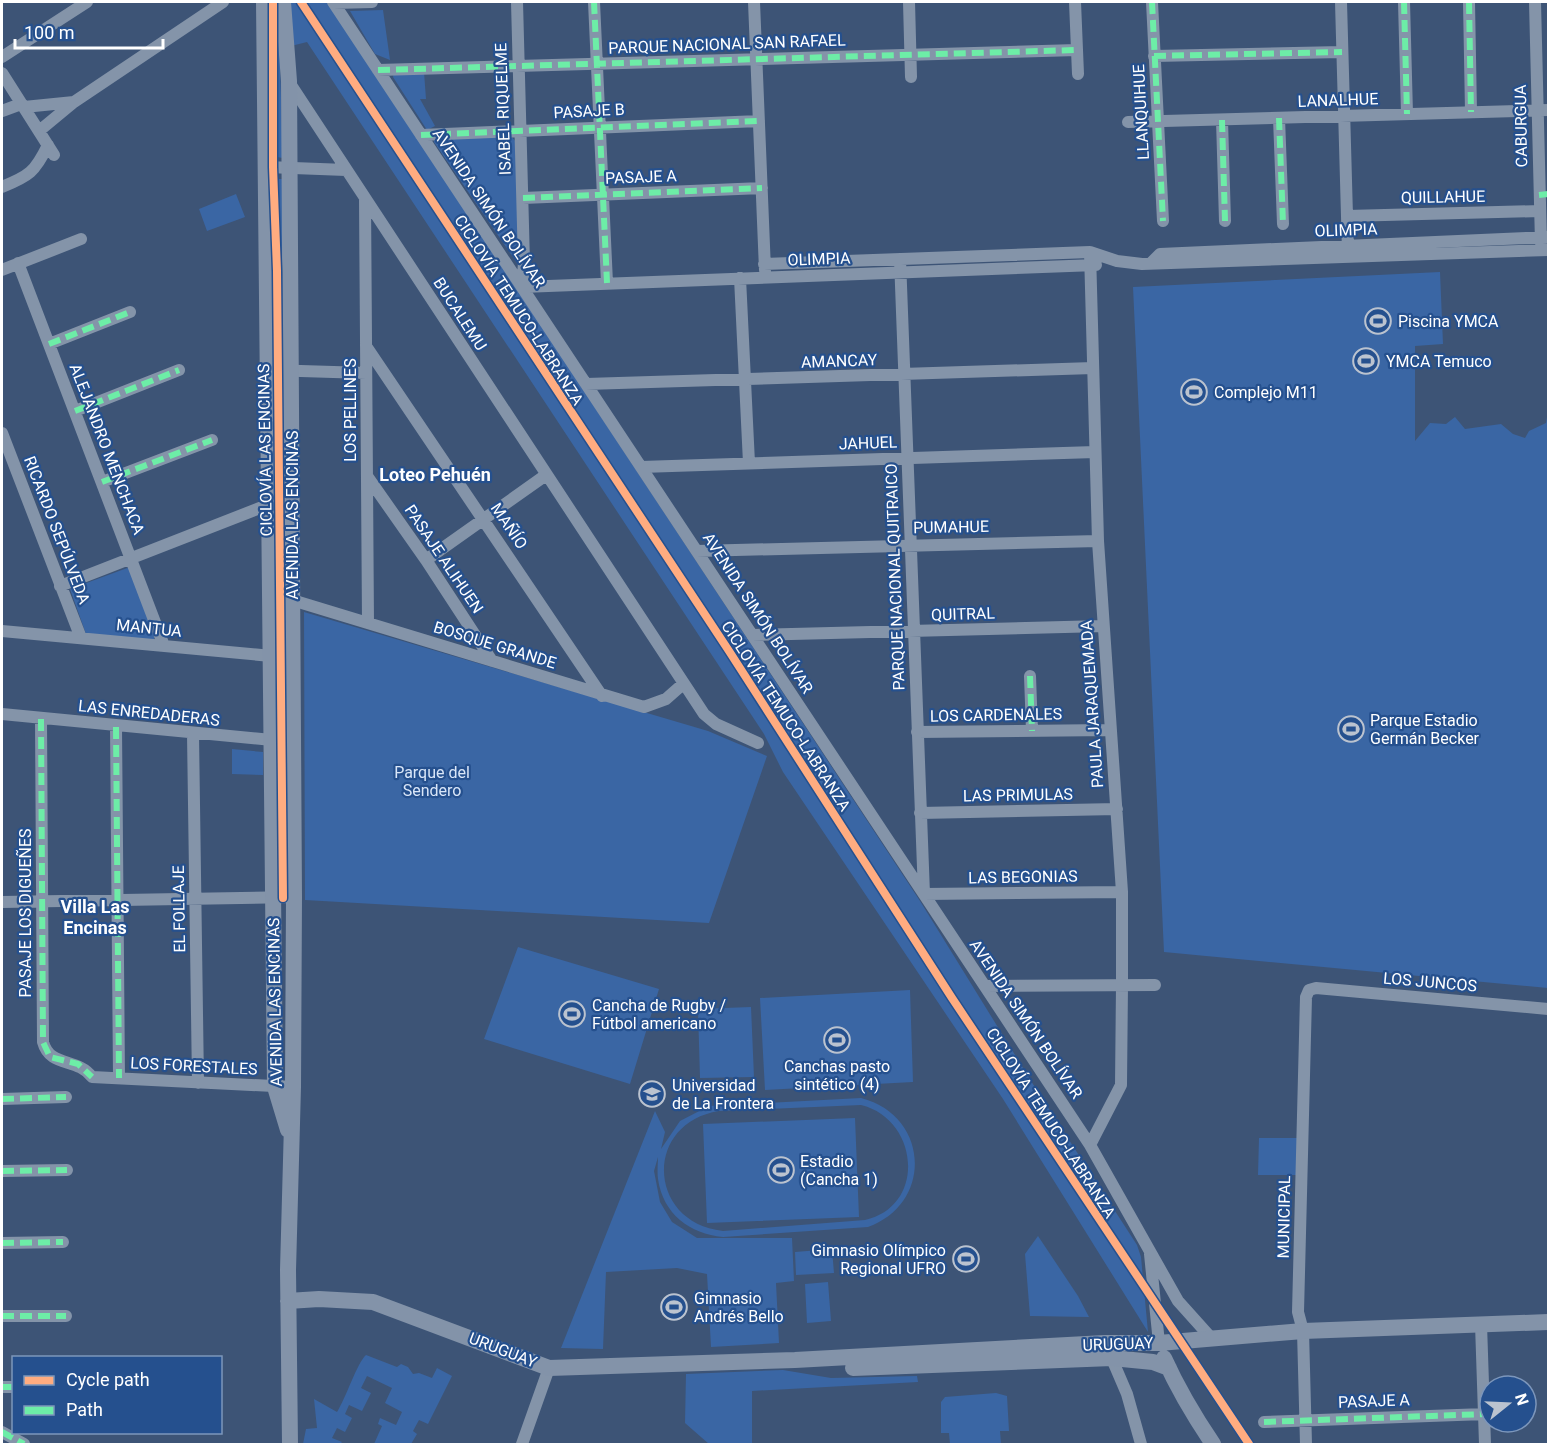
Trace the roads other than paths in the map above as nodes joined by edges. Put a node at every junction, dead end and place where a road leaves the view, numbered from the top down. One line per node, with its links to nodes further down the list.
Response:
1 (87, 2): 22 (street)
2 (223, 2): 31 (street)
3 (283, 2): 30 (main road, AVENIDA LAS ENCINAS)
4 (333, 2): 5 (street); 26 (street, AVENIDA SIMÓN BOLÍVAR)
5 (361, 2): 6 (street)
6 (372, 2)
7 (516, 2): 25 (street, ISABEL RIQUELME)
8 (594, 2): 24 (street)
9 (754, 2): 23 (street)
10 (909, 2): 20 (street)
11 (1075, 2): 18 (street)
12 (1152, 2): 21 (street, LLANQUIHUE)
13 (1341, 2): 19 (street)
14 (1404, 2): 36 (street)
15 (1468, 2): 35 (street)
16 (1535, 2): 33 (street, CABURGUA)
17 (261, 3): 47 (main road, AVENIDA LAS ENCINAS)
18 (1077, 50): 20 (street, PARQUE NACIONAL SAN RAFAEL); 28 (street)
19 (1342, 52): 21 (street); 37 (street)
20 (910, 55): 23 (street, PARQUE NACIONAL SAN RAFAEL); 29 (street)
21 (1154, 56): 42 (street, LLANQUIHUE)
22 (2, 57)
23 (756, 59): 24 (street, PARQUE NACIONAL SAN RAFAEL); 40 (street)
24 (597, 64): 25 (street, PARQUE NACIONAL SAN RAFAEL); 43 (street)
25 (518, 65): 26 (street, PARQUE NACIONAL SAN RAFAEL); 45 (street, ISABEL RIQUELME)
26 (378, 70): 46 (street, AVENIDA SIMÓN BOLÍVAR)
27 (2, 73): 32 (street)
28 (1078, 74)
29 (911, 77)
30 (289, 81): 48 (main road, AVENIDA LAS ENCINAS); 49 (street, BUCALEMU)
31 (74, 102): 32 (street); 44 (street)
32 (22, 106): 34 (street); 44 (street)
33 (1543, 110): 35 (street, LANALHUE); 53 (street, CABURGUA)
34 (2, 111)
35 (1471, 112): 36 (street, LANALHUE)
36 (1407, 114): 37 (street, LANALHUE)
37 (1344, 116): 38 (street, LANALHUE); 57 (street)
38 (1279, 118): 39 (street, LANALHUE); 60 (street)
39 (1222, 120): 42 (street, LANALHUE); 59 (street)
40 (759, 121): 43 (street, PASAJE B); 51 (street)
41 (1128, 122): 42 (street, LANALHUE)
42 (1158, 122): 58 (street, LLANQUIHUE)
43 (600, 126): 45 (street, PASAJE B); 52 (street)
44 (39, 131): 50 (street)
45 (521, 131): 46 (street, PASAJE B); 55 (street, ISABEL RIQUELME)
46 (422, 135): 75 (street, AVENIDA SIMÓN BOLÍVAR)
47 (267, 167): 48 (street); 81 (main road, AVENIDA LAS ENCINAS)
48 (289, 168): 49 (street); 82 (main road, AVENIDA LAS ENCINAS)
49 (346, 171): 54 (street, BUCALEMU)
50 (2, 187)
51 (762, 188): 52 (street, PASAJE A); 68 (street)
52 (603, 195): 55 (street, PASAJE A); 74 (street)
53 (1544, 195): 56 (street, CABURGUA)
54 (365, 198): 78 (street, LOS PELLINES); 94 (street, BUCALEMU)
55 (523, 198): 75 (street, ISABEL RIQUELME)
56 (1540, 211): 57 (street, QUILLAHUE); 62 (street, CABURGUA)
57 (1347, 216): 64 (street)
58 (1163, 220)
59 (1225, 221)
60 (1283, 224)
61 (81, 239): 67 (street)
62 (1545, 244): 64 (street, OLIMPIA)
63 (1090, 252): 65 (street, OLIMPIA); 66 (street, OLIMPIA); 69 (street, PAULA JARAQUEMADA)
64 (1348, 252): 66 (street, OLIMPIA)
65 (900, 259): 68 (street, OLIMPIA); 71 (street, PARQUE NACIONAL QUITRAICO)
66 (1117, 261): 69 (street, OLIMPIA)
67 (18, 263): 70 (street); 77 (street, ALEJANDRO MENCHACA)
68 (764, 264): 72 (street)
69 (1091, 266): 71 (street, OLIMPIA); 79 (street, PAULA JARAQUEMADA)
70 (2, 270)
71 (901, 272): 72 (street, OLIMPIA); 84 (street, PARQUE NACIONAL QUITRAICO)
72 (765, 277): 73 (street, OLIMPIA)
73 (740, 278): 74 (street, OLIMPIA); 85 (street)
74 (607, 283): 75 (street, OLIMPIA)
75 (522, 287): 86 (street, AVENIDA SIMÓN BOLÍVAR)
76 (130, 312): 77 (street)
77 (49, 344): 87 (street, ALEJANDRO MENCHACA)
78 (366, 346): 83 (street, LOS PELLINES); 98 (street, MAÑÍO)
79 (1094, 368): 84 (street, AMANCAY); 90 (street, PAULA JARAQUEMADA)
80 (179, 370): 87 (street)
81 (268, 370): 82 (street); 97 (main road, AVENIDA LAS ENCINAS)
82 (291, 370): 83 (street); 105 (main road, AVENIDA LAS ENCINAS)
83 (366, 373): 95 (street, LOS PELLINES)
84 (904, 375): 85 (street, AMANCAY); 91 (street, PARQUE NACIONAL QUITRAICO)
85 (744, 380): 86 (street, AMANCAY); 92 (street)
86 (586, 384): 93 (street, AVENIDA SIMÓN BOLÍVAR)
87 (75, 411): 96 (street, ALEJANDRO MENCHACA)
88 (2, 433): 104 (street, RICARDO SEPÚLVEDA)
89 (212, 440): 96 (street)
90 (1095, 452): 91 (street, JAHUEL); 99 (street, PAULA JARAQUEMADA)
91 (907, 459): 92 (street, JAHUEL); 100 (street, PARQUE NACIONAL QUITRAICO)
92 (749, 463): 93 (street, JAHUEL)
93 (641, 467): 101 (street, AVENIDA SIMÓN BOLÍVAR)
94 (546, 475): 98 (street); 117 (street, BUCALEMU)
95 (367, 476): 103 (street, PASAJE ALIHUEN); 106 (street, LOS PELLINES)
96 (102, 482): 102 (street, ALEJANDRO MENCHACA)
97 (270, 504): 102 (street); 113 (main road, AVENIDA LAS ENCINAS)
98 (485, 519): 103 (street); 118 (street, MAÑÍO)
99 (1098, 540): 100 (street, PUMAHUE); 107 (street, PAULA JARAQUEMADA)
100 (911, 544): 101 (street, PUMAHUE); 109 (street, PARQUE NACIONAL QUITRAICO)
101 (697, 551): 110 (street, AVENIDA SIMÓN BOLÍVAR)
102 (130, 559): 104 (street); 112 (street, ALEJANDRO MENCHACA)
103 (426, 560): 115 (street, PASAJE ALIHUEN)
104 (60, 586): 111 (street, RICARDO SEPÚLVEDA)
105 (292, 600): 106 (street, BOSQUE GRANDE); 114 (main road, AVENIDA LAS ENCINAS)
106 (368, 623): 115 (street, BOSQUE GRANDE)
107 (1103, 626): 109 (street, QUITRAL); 122 (street, PAULA JARAQUEMADA)
108 (2, 631): 111 (street, MANTUA)
109 (914, 632): 110 (street, QUITRAL); 124 (street, PARQUE NACIONAL QUITRAICO)
110 (752, 635): 132 (street, AVENIDA SIMÓN BOLÍVAR)
111 (81, 638): 112 (street, MANTUA)
112 (164, 646): 113 (street, MANTUA)
113 (271, 657): 114 (street, MANTUA); 126 (main road, AVENIDA LAS ENCINAS)
114 (292, 658): 127 (main road, AVENIDA LAS ENCINAS)
115 (492, 661): 118 (street, BOSQUE GRANDE)
116 (1030, 676): 123 (street)
117 (684, 684): 118 (street, BOSQUE GRANDE); 128 (street, BUCALEMU)
118 (602, 696)
119 (2, 714): 120 (street, LAS ENREDADERAS)
120 (41, 719): 121 (street, LAS ENREDADERAS); 137 (street, PASAJE LOS DIGUEÑES)
121 (116, 727): 125 (street, LAS ENREDADERAS); 136 (street)
122 (1110, 730): 123 (street, LOS CARDENALES); 129 (street, PAULA JARAQUEMADA)
123 (1032, 731): 124 (street, LOS CARDENALES)
124 (917, 732): 130 (street, PARQUE NACIONAL QUITRAICO)
125 (193, 734): 126 (street, LAS ENREDADERAS); 135 (street, EL FOLLAJE)
126 (272, 741): 127 (street, LAS ENREDADERAS); 134 (main road, AVENIDA LAS ENCINAS)
127 (293, 742): 133 (main road, AVENIDA LAS ENCINAS)
128 (758, 743)
129 (1117, 809): 130 (street, LAS PRIMULAS); 131 (street, PAULA JARAQUEMADA)
130 (920, 813): 132 (street, PARQUE NACIONAL QUITRAICO)
131 (1122, 892): 132 (street, LAS BEGONIAS); 139 (street, PAULA JARAQUEMADA)
132 (924, 894): 141 (street, AVENIDA SIMÓN BOLÍVAR)
133 (294, 897): 134 (street); 148 (main road, AVENIDA LAS ENCINAS)
134 (273, 898): 135 (street); 147 (main road, AVENIDA LAS ENCINAS)
135 (195, 899): 136 (street); 146 (street, EL FOLLAJE)
136 (118, 900): 137 (street); 145 (street)
137 (42, 901): 138 (street); 144 (street, PASAJE LOS DIGUEÑES)
138 (2, 902)
139 (1122, 985): 140 (street); 141 (street); 152 (street, PAULA JARAQUEMADA)
140 (1155, 985)
141 (985, 986): 152 (street, AVENIDA SIMÓN BOLÍVAR)
142 (1309, 990): 143 (street, LOS JUNCOS); 166 (street, MUNICIPAL)
143 (1548, 1009)
144 (92, 1077): 145 (street, LOS FORESTALES)
145 (119, 1078): 146 (street, LOS FORESTALES)
146 (198, 1083): 147 (street, LOS FORESTALES)
147 (275, 1087): 148 (street, LOS FORESTALES); 151 (main road, AVENIDA LAS ENCINAS)
148 (293, 1088): 151 (main road, AVENIDA LAS ENCINAS)
149 (66, 1097): 150 (street)
150 (2, 1099)
151 (290, 1136): 155 (main road, AVENIDA LAS ENCINAS)
152 (1090, 1145): 158 (street, AVENIDA SIMÓN BOLÍVAR)
153 (67, 1170): 154 (street)
154 (2, 1171)
155 (288, 1236): 159 (main road, AVENIDA LAS ENCINAS); 161 (main road, AVENIDA LAS ENCINAS)
156 (63, 1242): 157 (street)
157 (2, 1243)
158 (1149, 1247): 167 (street, AVENIDA SIMÓN BOLÍVAR); 169 (street, AVENIDA SIMÓN BOLÍVAR)
159 (288, 1270): 160 (main road); 161 (main road, AVENIDA LAS ENCINAS)
160 (320, 1299): 161 (main road, URUGUAY); 168 (main road); 171 (main road, URUGUAY)
161 (284, 1301): 168 (main road, AVENIDA LAS ENCINAS)
162 (2, 1316): 163 (street)
163 (66, 1316)
164 (1548, 1323): 165 (main road, URUGUAY)
165 (1481, 1324): 166 (main road, URUGUAY); 173 (street)
166 (1303, 1331): 167 (main road, URUGUAY); 176 (street, MUNICIPAL)
167 (1213, 1340): 169 (main road, URUGUAY)
168 (289, 1341): 180 (main road, AVENIDA LAS ENCINAS)
169 (1160, 1346): 170 (main road, URUGUAY); 170 (main road); 172 (main road)
170 (1115, 1354): 171 (main road, URUGUAY); 172 (main road, URUGUAY); 182 (street)
171 (549, 1368): 181 (street)
172 (1169, 1368): 174 (main road)
173 (1483, 1374)
174 (1178, 1384): 183 (main road); 184 (main road)
175 (1478, 1414): 176 (street, PASAJE A)
176 (1306, 1420): 177 (street, PASAJE A); 185 (street, MUNICIPAL)
177 (1264, 1422)
178 (2, 1432): 179 (street)
179 (20, 1439)
180 (290, 1444)
181 (522, 1444)
182 (1141, 1444)
183 (1213, 1444)
184 (1225, 1444)
185 (1306, 1444)

